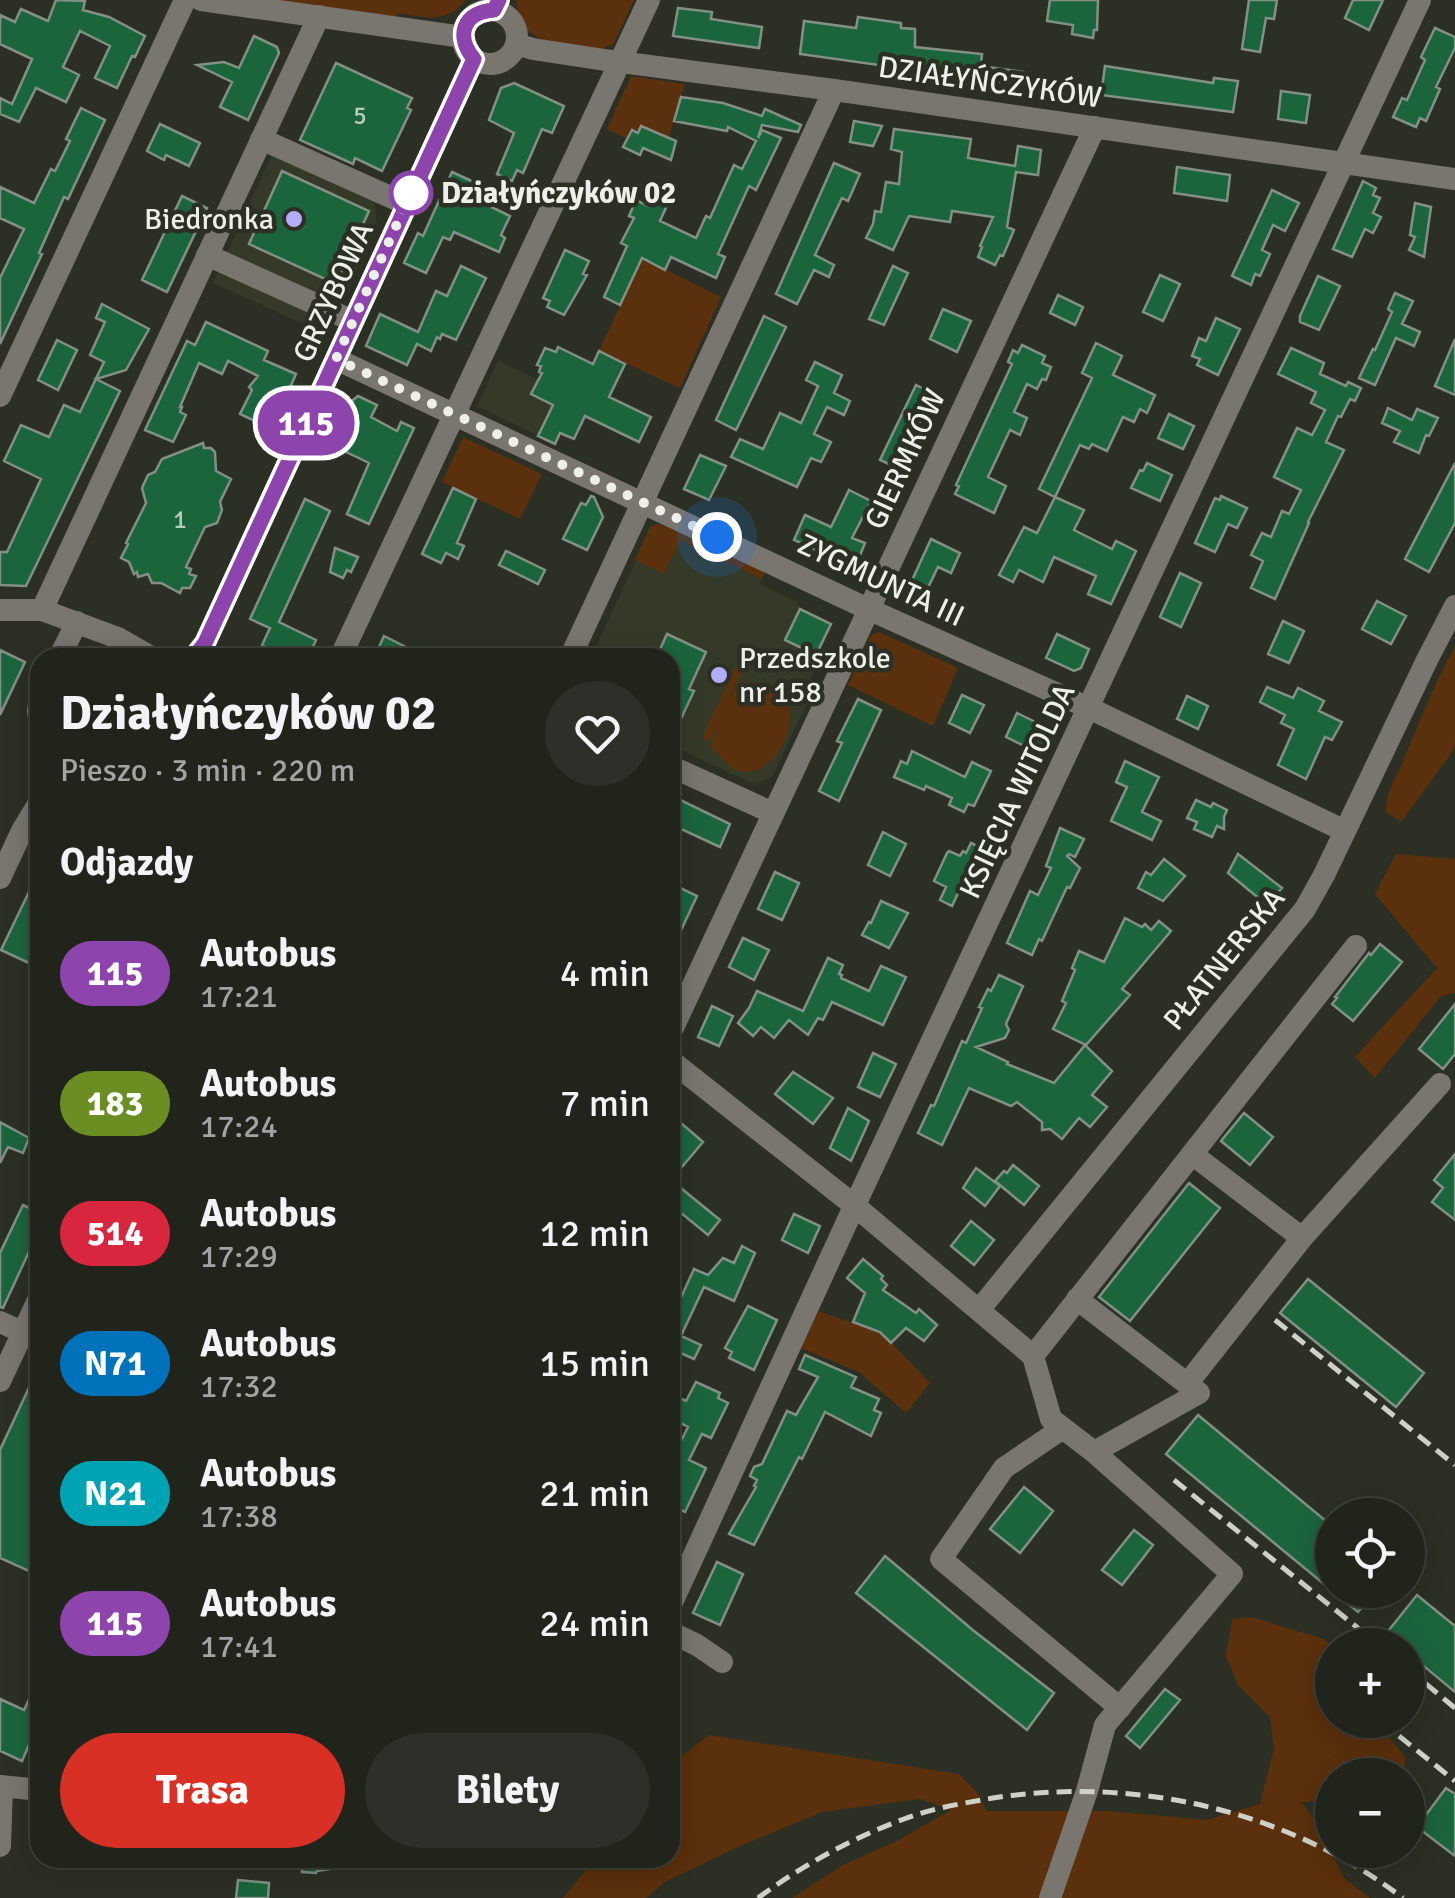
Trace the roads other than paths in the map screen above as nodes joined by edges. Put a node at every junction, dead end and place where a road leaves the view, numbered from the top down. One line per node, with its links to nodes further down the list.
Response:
1 (185, 0): 20 (street)
2 (201, 0): 6 (street)
3 (649, 0): 10 (street)
4 (1420, 0): 14 (street, KSIĘCIA WITOLDA)
5 (496, 5): 7 (street); 8 (street)
6 (319, 16): 7 (street); 13 (street)
7 (463, 37): 9 (street)
8 (516, 44): 9 (street); 10 (street, DZIAŁYŃCZYKÓW)
9 (474, 59): 16 (street, GRZYBOWA)
10 (620, 62): 11 (street, DZIAŁYŃCZYKÓW); 21 (street)
11 (834, 90): 12 (street, DZIAŁYŃCZYKÓW); 22 (street)
12 (1095, 127): 14 (street, DZIAŁYŃCZYKÓW); 24 (street, GIERMKÓW)
13 (261, 139): 16 (street); 17 (street)
14 (1344, 165): 15 (street, DZIAŁYŃCZYKÓW); 33 (street, KSIĘCIA WITOLDA)
15 (1455, 180)
16 (406, 204): 18 (street, GRZYBOWA)
17 (207, 255): 18 (street); 26 (street)
18 (353, 321): 19 (street, GRZYBOWA)
19 (336, 359): 21 (street, ZYGMUNTA III); 30 (street, GRZYBOWA)
20 (0, 396)
21 (454, 415): 22 (street, ZYGMUNTA III); 31 (street)
22 (643, 501): 24 (street, ZYGMUNTA III); 32 (street)
23 (1455, 606): 37 (street, PŁATNERSKA)
24 (868, 609): 33 (street, ZYGMUNTA III); 35 (street, GIERMKÓW)
25 (0, 610): 26 (street)
26 (42, 610): 27 (street)
27 (77, 622): 28 (street); 29 (street)
28 (64, 648)
29 (136, 648)
30 (201, 648)
31 (345, 648)
32 (575, 648)
33 (1089, 708): 37 (street, ZYGMUNTA III); 44 (street, KSIĘCIA WITOLDA)
34 (680, 771): 35 (street)
35 (774, 813): 40 (street, GIERMKÓW)
36 (30, 818): 38 (street)
37 (1346, 831): 47 (street, PŁATNERSKA)
38 (0, 878)
39 (1356, 946): 43 (street)
40 (680, 1013)
41 (680, 1068): 44 (street)
42 (1440, 1084): 45 (street)
43 (1192, 1154): 45 (street); 46 (street)
44 (855, 1206): 47 (street); 56 (street, KSIĘCIA WITOLDA)
45 (1302, 1238): 53 (street)
46 (1077, 1299): 51 (street); 53 (street)
47 (985, 1317): 51 (street)
48 (0, 1322): 49 (street)
49 (30, 1335)
50 (30, 1339): 52 (street)
51 (1032, 1356): 54 (street)
52 (0, 1382)
53 (1187, 1384): 55 (street)
54 (1063, 1428): 55 (street); 59 (street)
55 (1094, 1452): 59 (street)
56 (680, 1586)
57 (680, 1637): 58 (street)
58 (722, 1662)
59 (1120, 1708): 63 (street)
60 (1, 1786): 61 (street); 62 (street)
61 (30, 1789)
62 (0, 1846)
63 (1050, 1898)

